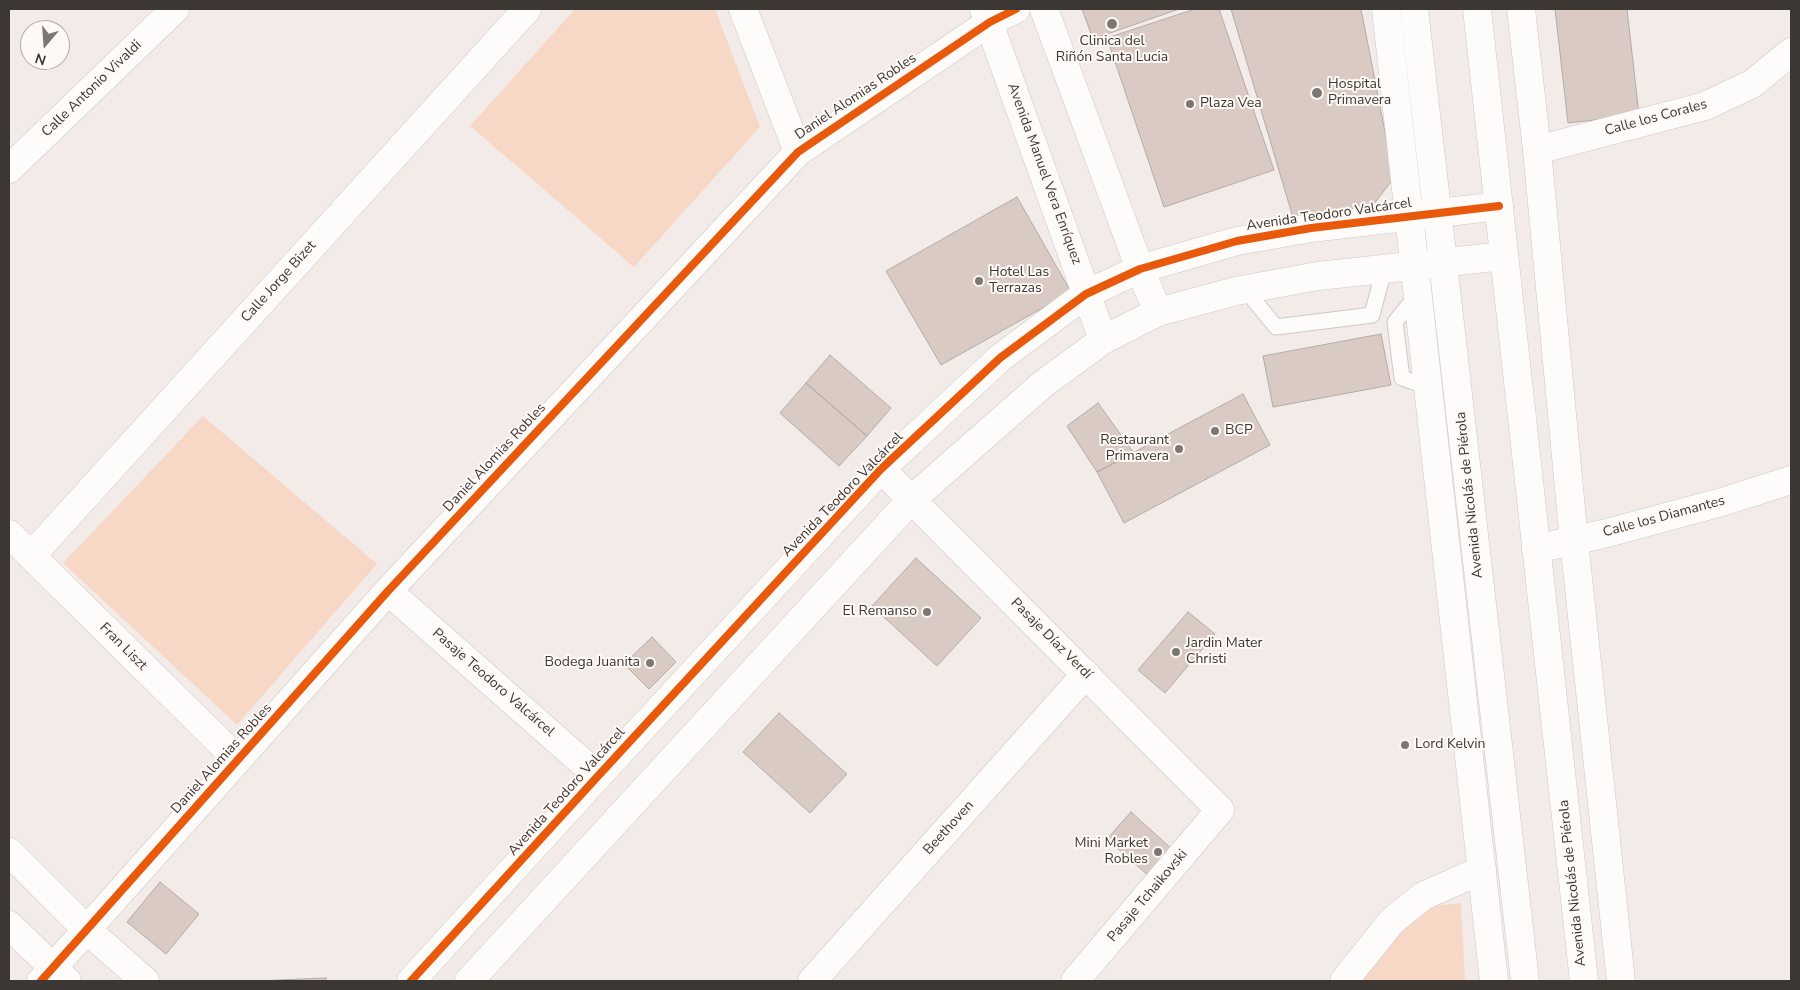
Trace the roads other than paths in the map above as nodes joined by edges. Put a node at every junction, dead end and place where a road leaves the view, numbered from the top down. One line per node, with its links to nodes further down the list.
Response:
1 (175, 9): 14 (main road, Calle Antonio Vivaldi)
2 (527, 9): 37 (main road, Calle Jorge Bizet)
3 (744, 9): 13 (main road)
4 (1016, 9): 10 (main road, Daniel Alomias Robles)
5 (1044, 9): 21 (main road)
6 (1386, 9): 17 (main road)
7 (1414, 9): 16 (main road, Avenida Nicolás de Piérola)
8 (1477, 9): 15 (main road, Avenida Nicolás de Piérola)
9 (1521, 9): 12 (main road)
10 (987, 16): 13 (main road, Daniel Alomias Robles); 24 (main road, Avenida Manuel Vera Enríquez)
11 (1791, 52): 12 (main road, Calle los Corales)
12 (1537, 150): 35 (main road)
13 (798, 152): 38 (main road, Daniel Alomias Robles)
14 (9, 169)
15 (1499, 206): 16 (main road, Avenida Teodoro Valcárcel); 18 (main road, Avenida Nicolás de Piérola)
16 (1438, 212): 17 (main road, Avenida Teodoro Valcárcel); 19 (main road, Avenida Nicolás de Piérola)
17 (1409, 216): 20 (main road); 21 (main road, Avenida Teodoro Valcárcel)
18 (1504, 256): 19 (main road); 36 (main road, Avenida Nicolás de Piérola)
19 (1444, 263): 20 (main road); 55 (main road, Avenida Nicolás de Piérola)
20 (1414, 266): 22 (main road); 25 (main road)
21 (1140, 269): 24 (main road, Avenida Teodoro Valcárcel); 26 (main road)
22 (1384, 269): 23 (main road); 27 (lane)
23 (1245, 289): 26 (main road); 27 (lane)
24 (1086, 294): 29 (main road, Avenida Manuel Vera Enríquez); 31 (main road, Avenida Teodoro Valcárcel)
25 (1418, 294): 28 (lane); 30 (main road)
26 (1158, 312): 29 (main road)
27 (1372, 315): 28 (lane)
28 (1394, 322): 30 (lane)
29 (1102, 340): 33 (main road)
30 (1428, 387): 44 (main road)
31 (880, 470): 33 (main road, Pasaje Díaz Verdí); 41 (main road, Avenida Teodoro Valcárcel)
32 (1791, 480): 35 (main road, Calle los Diamantes)
33 (912, 500): 39 (main road, Pasaje Díaz Verdí); 50 (main road)
34 (9, 534): 37 (main road, Fran Liszt)
35 (1574, 541): 36 (main road, Calle los Diamantes); 57 (main road)
36 (1536, 549): 56 (main road, Avenida Nicolás de Piérola)
37 (31, 556): 40 (main road, Fran Liszt)
38 (388, 591): 40 (main road, Daniel Alomias Robles); 41 (main road, Pasaje Teodoro Valcárcel)
39 (1086, 674): 42 (main road, Pasaje Díaz Verdí); 51 (main road, Beethoven)
40 (238, 760): 46 (main road, Daniel Alomias Robles)
41 (598, 776): 49 (main road, Avenida Teodoro Valcárcel)
42 (1220, 810): 52 (main road, Pasaje Tchaikovski)
43 (9, 852): 46 (main road)
44 (1482, 870): 53 (main road); 54 (main road)
45 (9, 925): 47 (main road)
46 (87, 930): 47 (main road, Daniel Alomias Robles); 48 (main road)
47 (53, 977)
48 (145, 981)
49 (411, 981)
50 (469, 981)
51 (812, 981)
52 (1075, 981)
53 (1344, 981)
54 (1494, 981)
55 (1525, 981)
56 (1584, 981)
57 (1621, 981)

